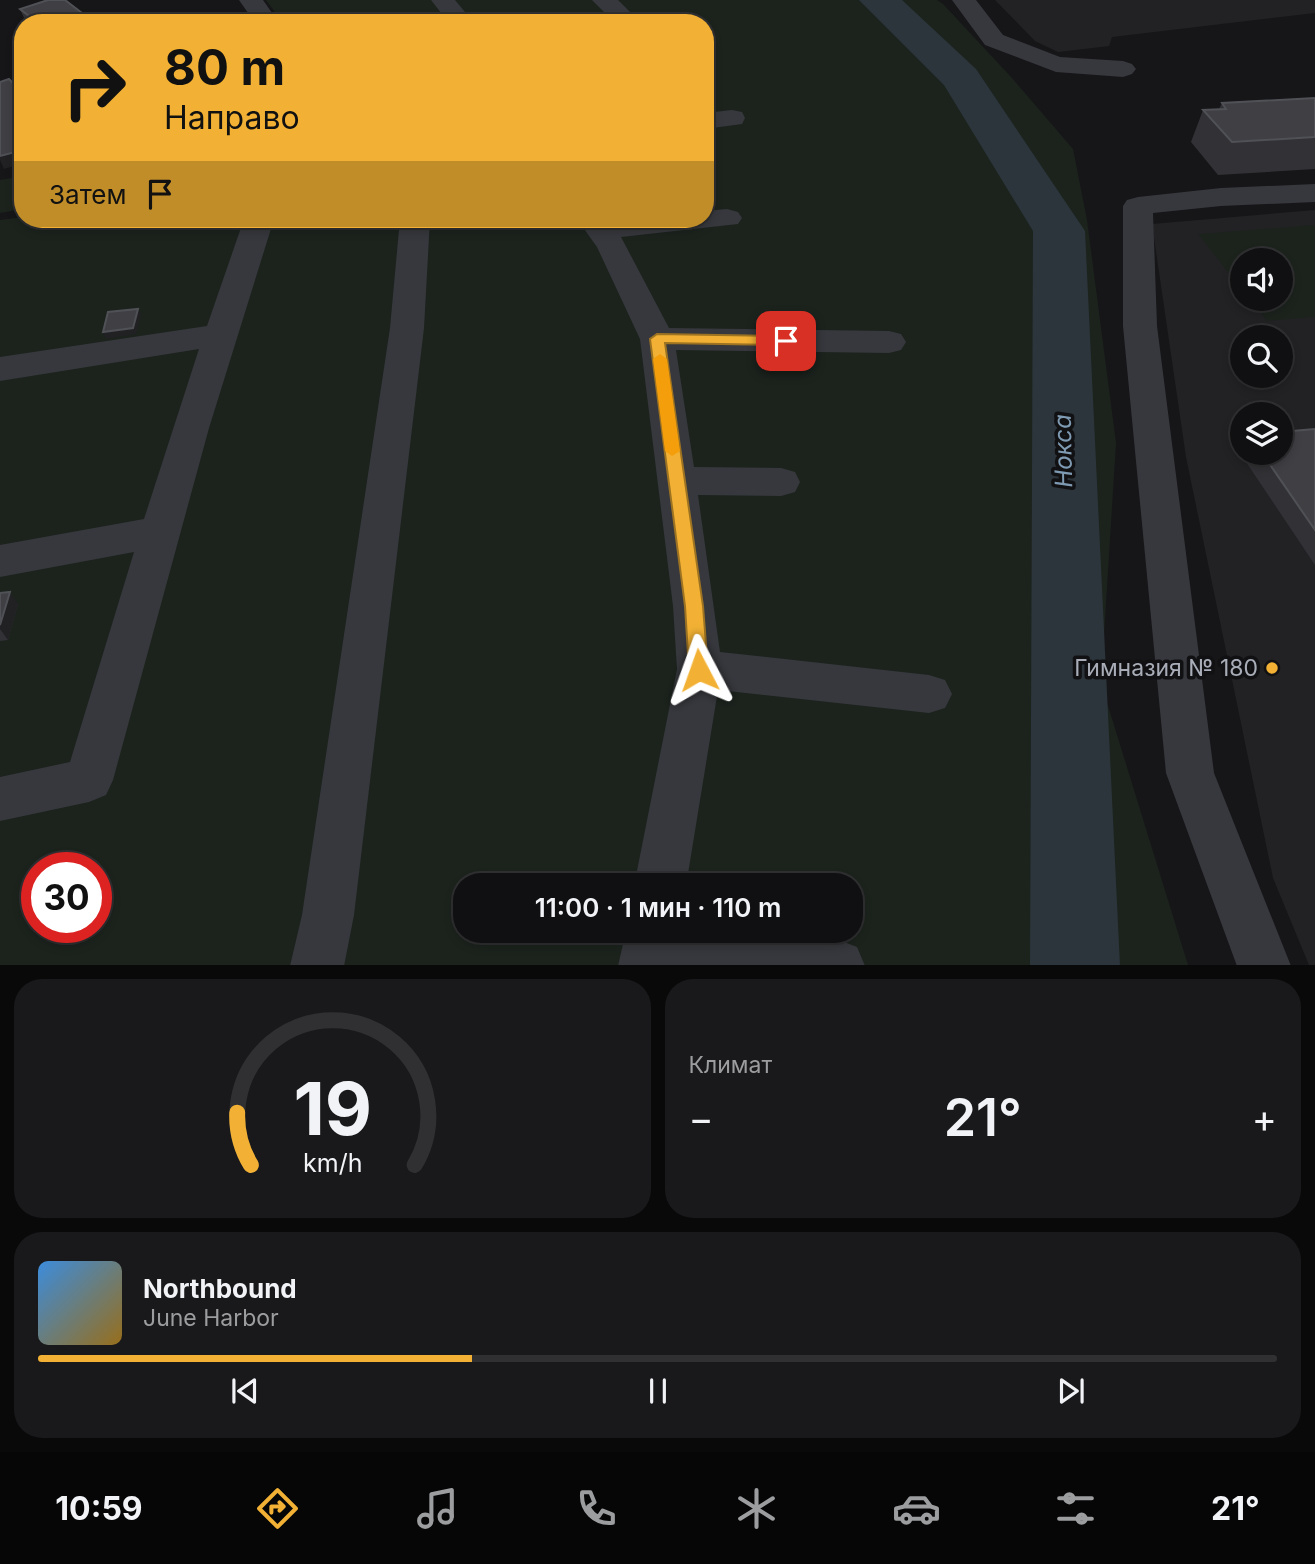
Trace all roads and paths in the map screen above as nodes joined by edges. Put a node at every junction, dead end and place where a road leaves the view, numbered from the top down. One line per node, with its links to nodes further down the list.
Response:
1 (443, 0): 4 (street)
2 (604, 0): 5 (street)
3 (964, 0): 6 (street)
4 (455, 14)
5 (619, 14)
6 (1122, 69)
7 (732, 118): 8 (street)
8 (714, 120)
9 (1315, 193): 30 (street)
10 (727, 218): 11 (street)
11 (714, 219)
12 (256, 228): 15 (street)
13 (414, 228): 28 (street)
14 (599, 228): 16 (street)
15 (219, 335): 18 (street); 21 (street)
16 (657, 339): 17 (street); 19 (street)
17 (888, 342)
18 (0, 369)
19 (676, 481): 20 (street); 23 (street)
20 (781, 482)
21 (159, 532): 22 (street); 25 (street)
22 (0, 561)
23 (699, 670): 24 (street); 26 (street)
24 (929, 694)
25 (0, 799)
26 (662, 873)
27 (724, 943): 29 (street)
28 (317, 965)
29 (838, 965)
30 (1264, 965)

